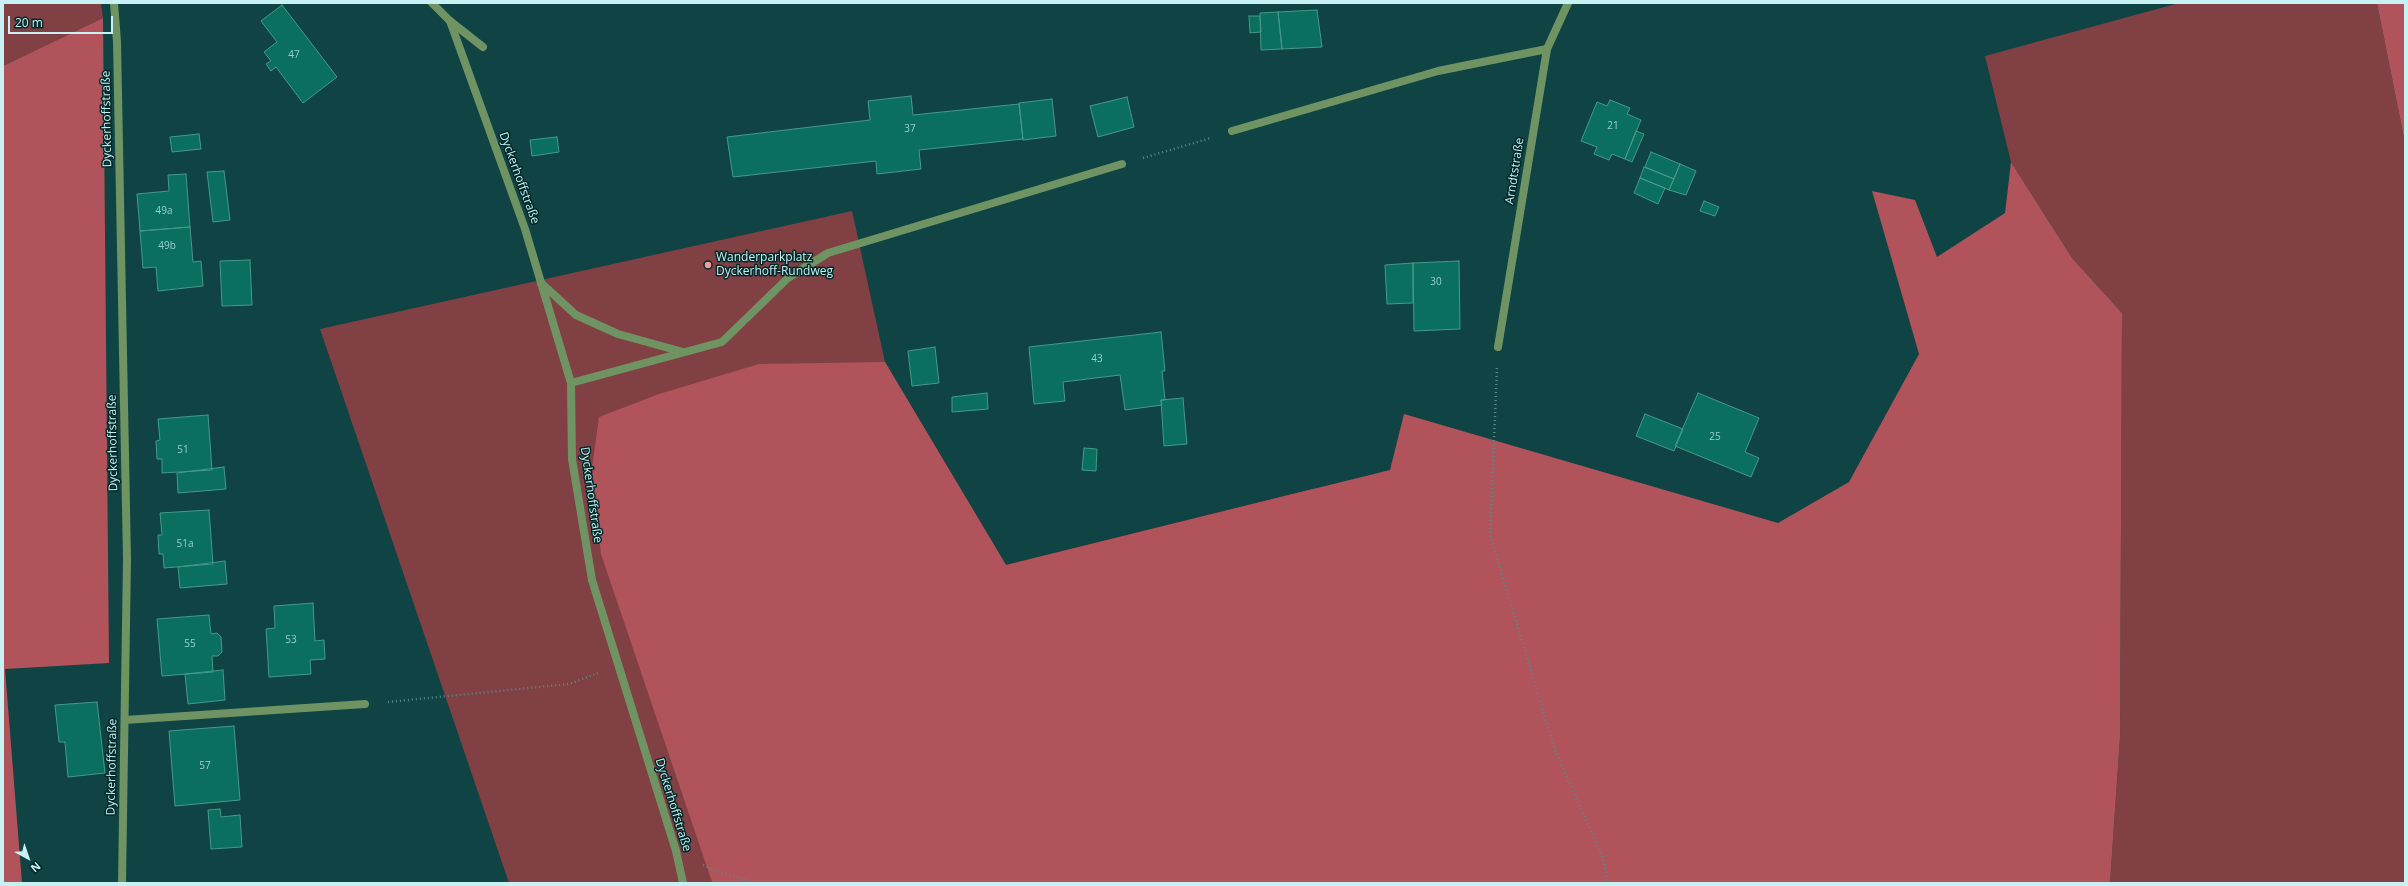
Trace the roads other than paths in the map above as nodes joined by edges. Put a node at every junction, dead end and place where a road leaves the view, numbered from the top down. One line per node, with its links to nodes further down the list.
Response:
1 (114, 3): 14 (street, Dyckerhoffstraße)
2 (432, 3): 4 (street, Dyckerhoffstraße)
3 (1568, 3): 6 (street, Arndtstraße)
4 (450, 21): 5 (street); 9 (street, Dyckerhoffstraße)
5 (483, 47)
6 (1547, 50): 7 (street); 10 (street, Arndtstraße)
7 (1232, 131)
8 (1122, 164): 11 (street)
9 (541, 282): 11 (street); 12 (street, Dyckerhoffstraße)
10 (1498, 348)
11 (684, 353): 12 (street)
12 (571, 383): 16 (street, Dyckerhoffstraße)
13 (365, 704): 14 (street)
14 (125, 720): 15 (street, Dyckerhoffstraße)
15 (122, 883)
16 (683, 883)

